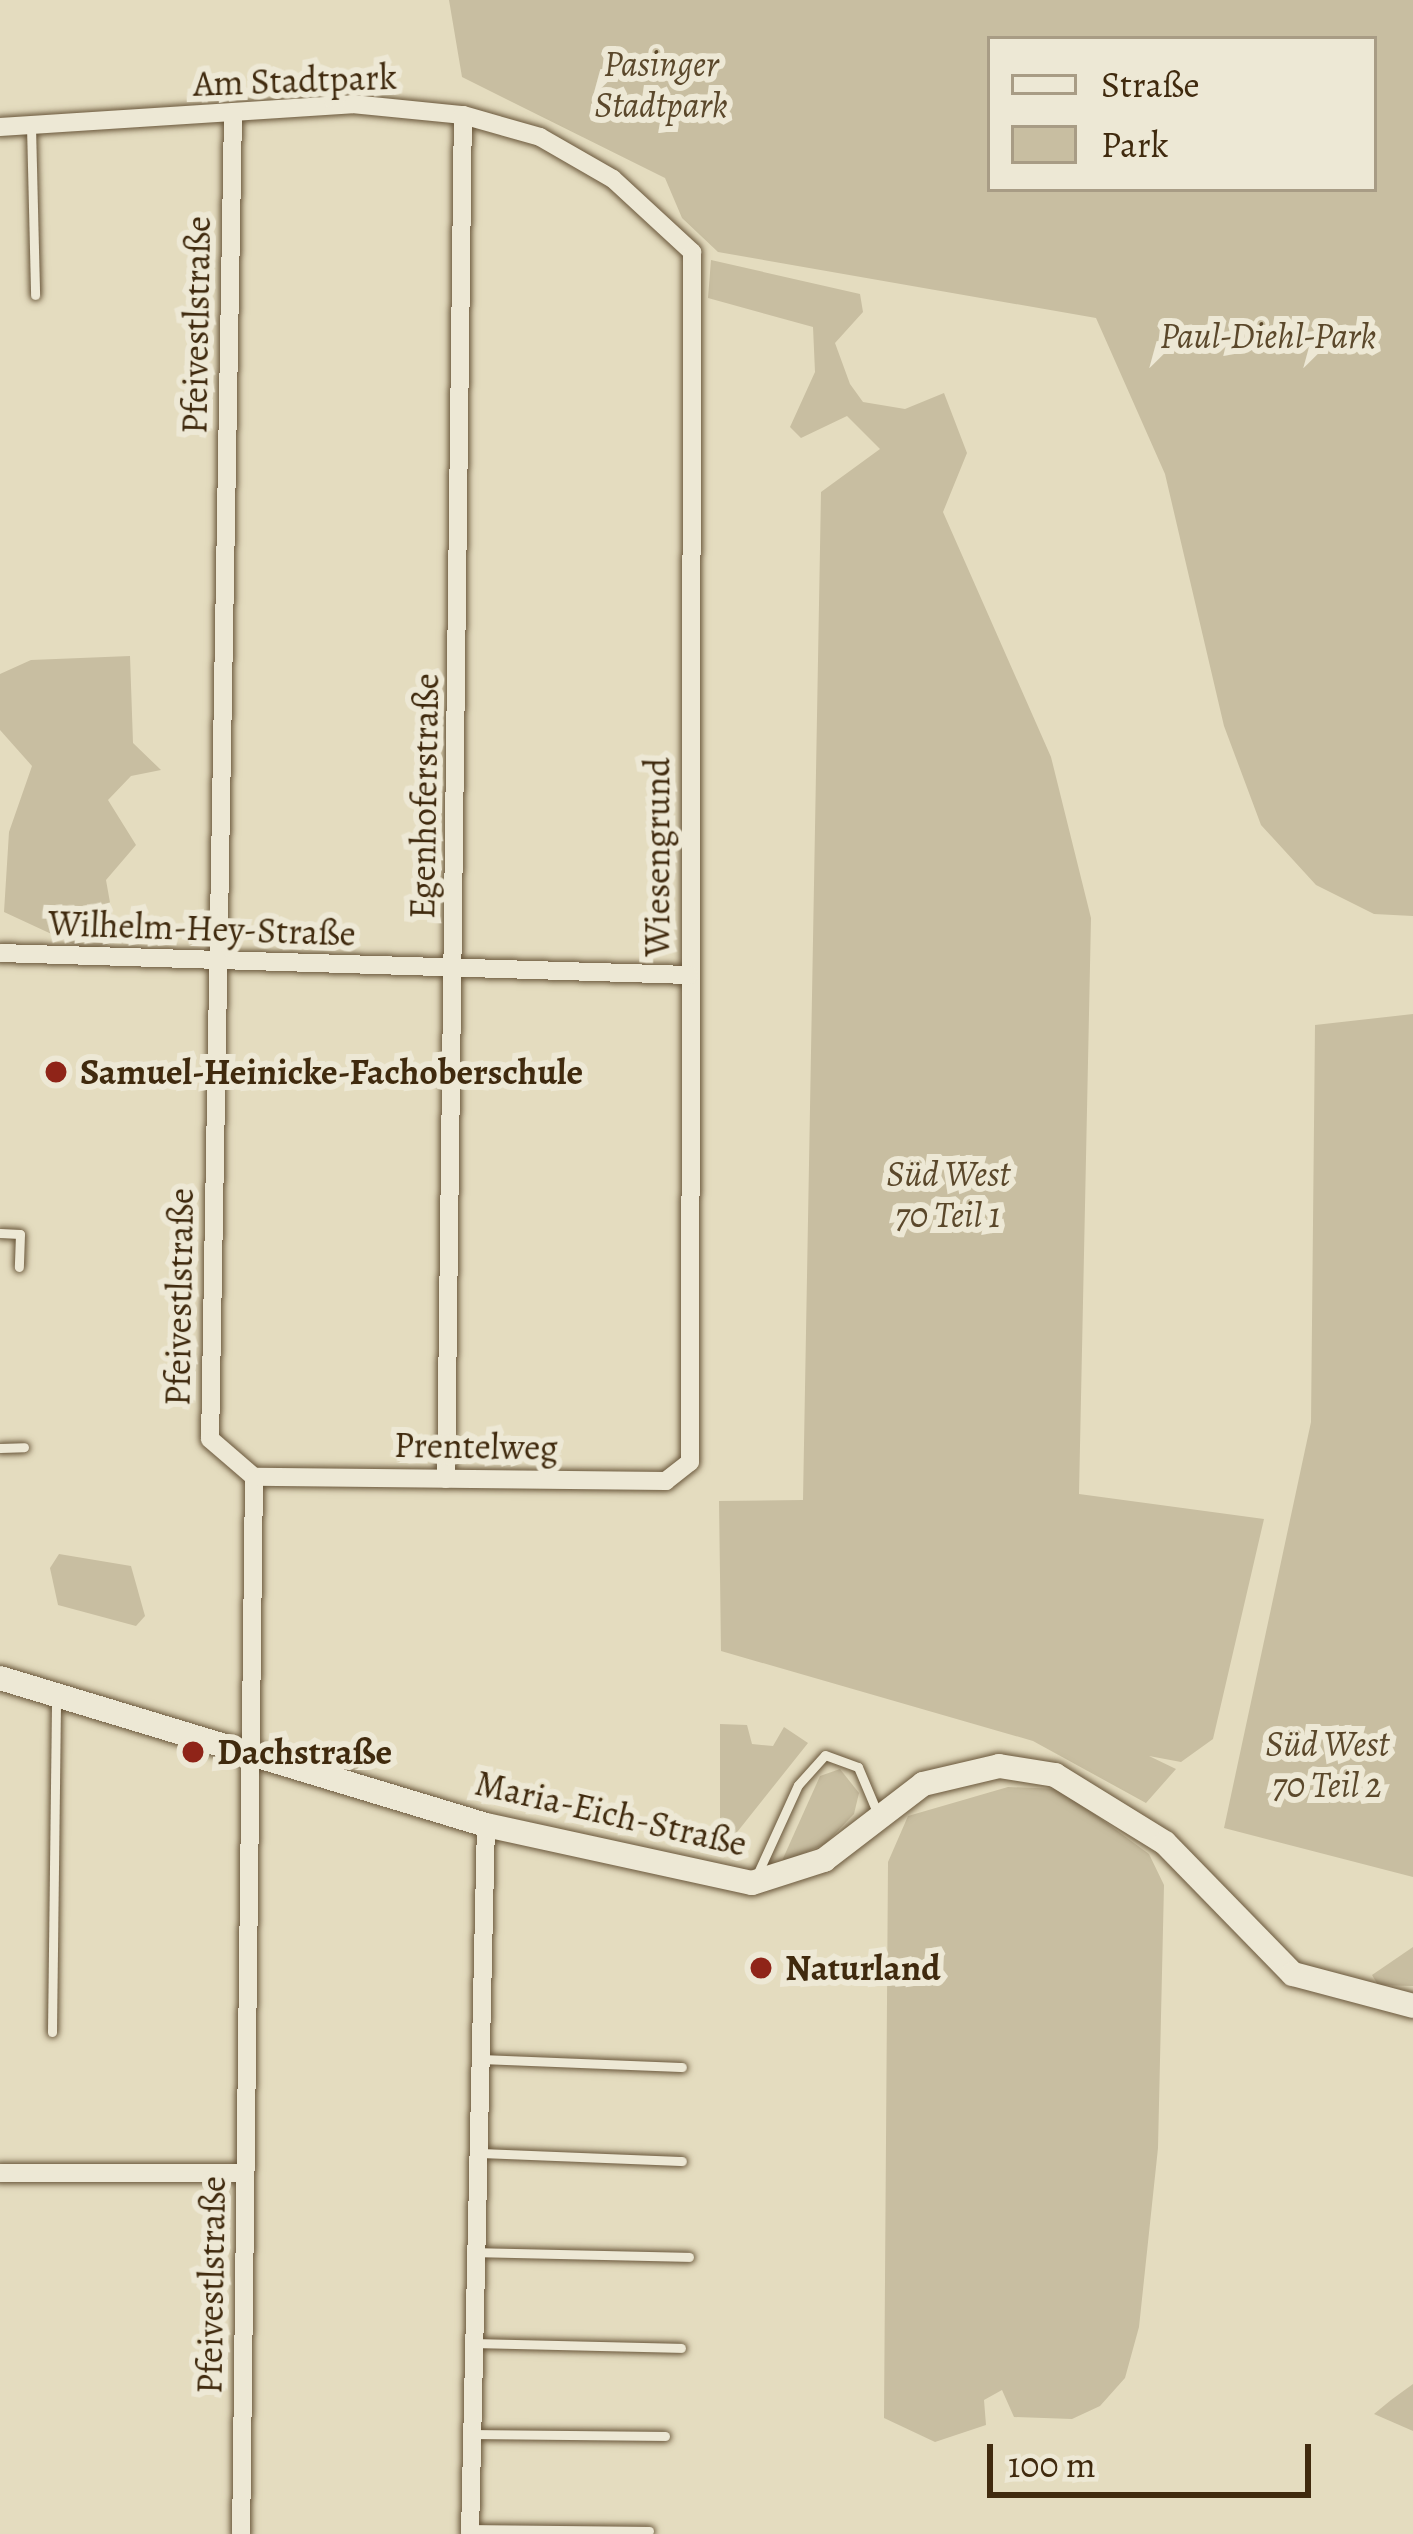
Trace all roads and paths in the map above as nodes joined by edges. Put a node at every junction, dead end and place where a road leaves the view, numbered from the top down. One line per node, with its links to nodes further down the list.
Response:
1 (233, 113): 2 (street, Am Stadtpark); 3 (street, Am Stadtpark); 8 (street, Pfeivestlstraße)
2 (464, 115): 5 (street, Am Stadtpark); 9 (street, Egenhoferstraße)
3 (31, 125): 4 (street, Am Stadtpark); 6 (lane)
4 (0, 128)
5 (692, 252): 10 (street, Wiesengrund)
6 (34, 295)
7 (0, 953): 8 (street, Wilhelm-Hey-Straße)
8 (214, 963): 9 (street, Wilhelm-Hey-Straße); 16 (street, Pfeivestlstraße)
9 (455, 969): 10 (street, Wilhelm-Hey-Straße); 17 (street, Egenhoferstraße)
10 (689, 975): 15 (street, Wiesengrund)
11 (0, 1233): 12 (lane)
12 (19, 1267)
13 (23, 1447): 14 (lane)
14 (0, 1448)
15 (690, 1462): 17 (street, Prentelweg)
16 (254, 1477): 17 (street, Prentelweg); 20 (street, Pfeivestlstraße)
17 (446, 1479)
18 (0, 1678): 19 (street, Maria-Eich-Straße)
19 (56, 1694): 20 (street, Maria-Eich-Straße); 25 (lane)
20 (251, 1750): 22 (street, Maria-Eich-Straße); 31 (street, Pfeivestlstraße)
21 (877, 1812): 23 (street, Maria-Eich-Straße); 23 (lane); 24 (street, Maria-Eich-Straße)
22 (486, 1825): 23 (street, Maria-Eich-Straße); 26 (street)
23 (752, 1883)
24 (1413, 2006)
25 (52, 2032)
26 (475, 2059): 27 (lane); 28 (street)
27 (682, 2067)
28 (476, 2153): 29 (lane); 32 (street)
29 (682, 2161)
30 (0, 2173): 31 (street)
31 (244, 2173): 40 (street, Pfeivestlstraße)
32 (474, 2252): 33 (lane); 34 (street)
33 (689, 2257)
34 (472, 2343): 35 (lane); 36 (street)
35 (681, 2348)
36 (471, 2434): 37 (lane); 39 (street)
37 (665, 2436)
38 (650, 2531): 39 (lane)
39 (470, 2532)
40 (241, 2534)

